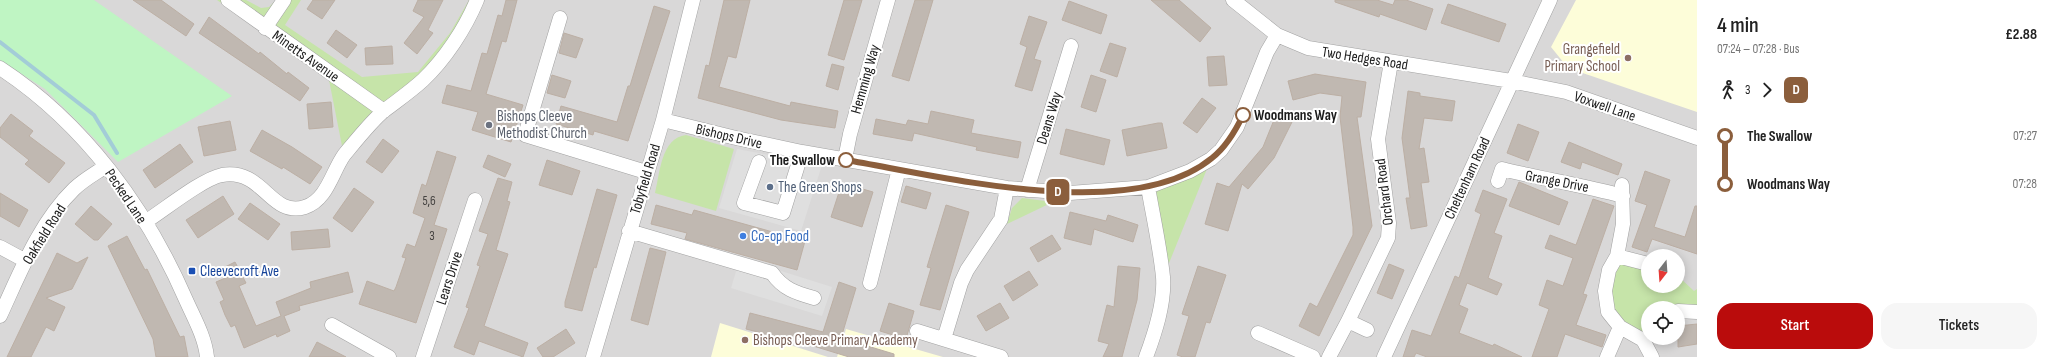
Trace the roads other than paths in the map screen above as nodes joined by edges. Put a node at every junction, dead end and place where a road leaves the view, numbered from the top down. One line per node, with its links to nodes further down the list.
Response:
1 (228, 0): 9 (street, Minetts Avenue)
2 (284, 0): 9 (street)
3 (477, 0): 15 (street)
4 (693, 0): 16 (street, Tobyfield Road)
5 (888, 0): 19 (street, Hemming Way)
6 (1234, 0): 10 (street, Two Hedges Road)
7 (1550, 0): 14 (street, Cheltenham Road)
8 (560, 18): 23 (street)
9 (265, 28): 15 (street, Minetts Avenue)
10 (1277, 36): 12 (street, Two Hedges Road); 25 (street, Bishops Drive)
11 (1072, 46): 27 (street, Deans Way)
12 (1391, 62): 14 (street, Two Hedges Road); 40 (street, Orchard Road)
13 (0, 68): 21 (street, Pecked Lane)
14 (1511, 81): 17 (street, Voxwell Lane); 57 (street, Cheltenham Road)
15 (384, 111): 29 (street)
16 (662, 120): 18 (street, Bishops Drive); 23 (street, Tobyfield Road)
17 (1697, 138)
18 (802, 152): 19 (street, Bishops Drive); 20 (street)
19 (845, 159): 22 (street, Bishops Drive)
20 (759, 162)
21 (106, 166): 29 (street, Pecked Lane); 33 (street, Oakfield Road)
22 (899, 169): 26 (street, Bishops Drive); 35 (street)
23 (646, 172): 30 (street, Tobyfield Road)
24 (1498, 181): 32 (street, Grange Drive)
25 (1148, 187): 27 (street, Bishops Drive); 54 (street)
26 (1008, 188): 27 (street, Bishops Drive); 47 (street)
27 (1027, 190)
28 (475, 200): 51 (street, Lears Drive)
29 (145, 222): 49 (street, Pecked Lane)
30 (629, 231): 36 (street); 52 (street, Tobyfield Road)
31 (0, 247): 33 (street)
32 (1617, 256): 34 (street); 42 (street, Grange Drive)
33 (26, 261): 39 (street, Oakfield Road)
34 (1641, 262)
35 (870, 283)
36 (814, 298)
37 (1685, 311): 38 (street)
38 (1697, 312)
39 (0, 316)
40 (1348, 321): 43 (street); 56 (street, Orchard Road)
41 (332, 325): 50 (street)
42 (1620, 327): 46 (street, Grange Drive); 58 (street)
43 (1367, 330)
44 (917, 331): 47 (street)
45 (1258, 333): 55 (street)
46 (1641, 334)
47 (944, 339): 53 (street)
48 (1649, 345): 59 (street, Grange Drive)
49 (207, 357)
50 (389, 357)
51 (423, 357)
52 (593, 357)
53 (1001, 357)
54 (1146, 357)
55 (1313, 357)
56 (1329, 357)
57 (1384, 357)
58 (1607, 357)
59 (1652, 357)

